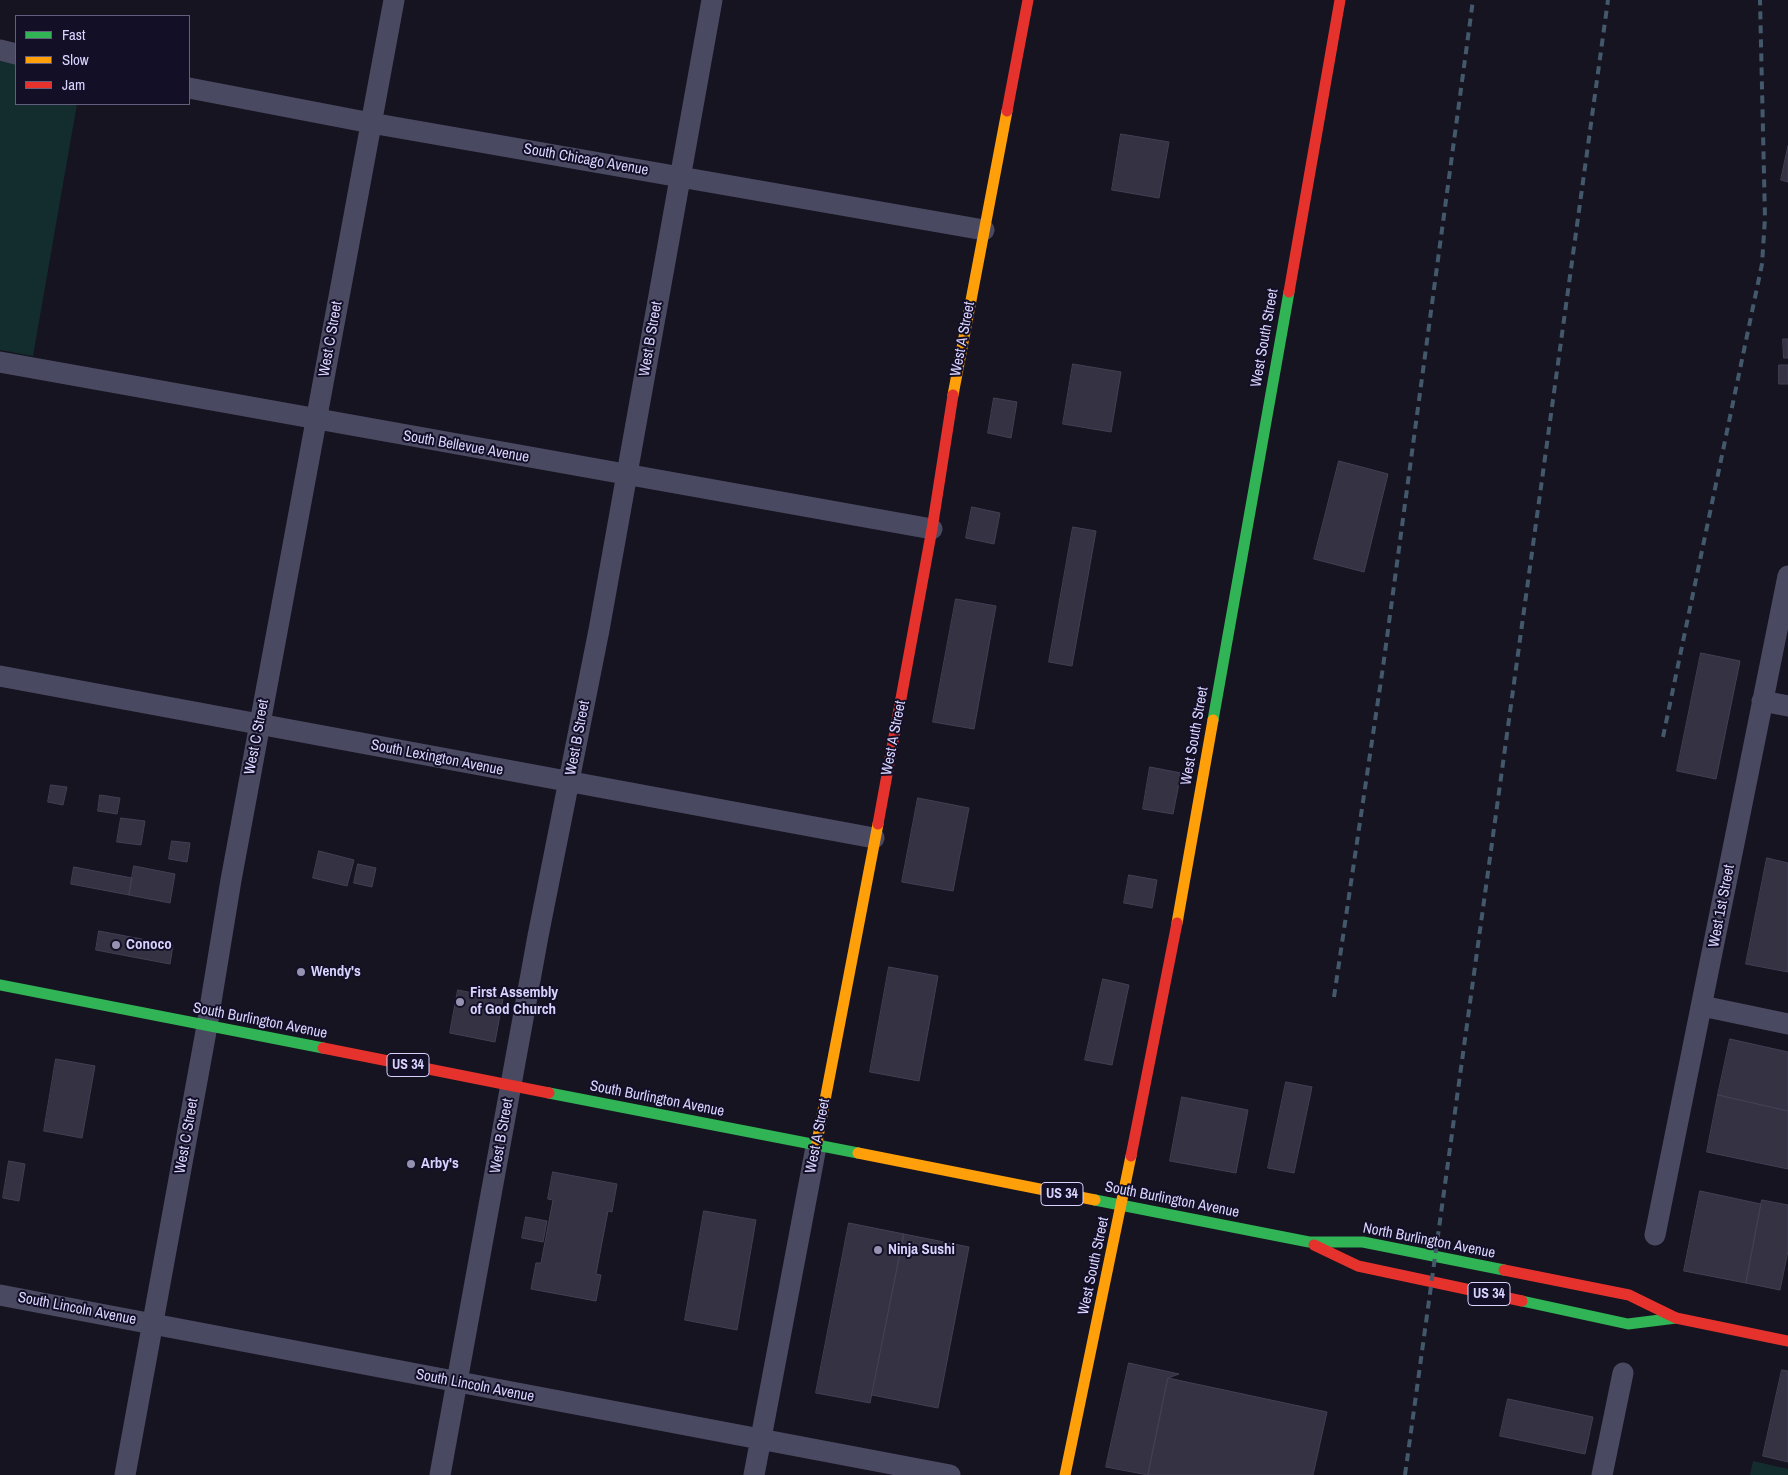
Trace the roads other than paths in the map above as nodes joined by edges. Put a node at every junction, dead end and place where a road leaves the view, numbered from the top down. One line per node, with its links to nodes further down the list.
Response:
1 (394, 0): 8 (street, West C Street)
2 (712, 0): 9 (street, West B Street)
3 (1028, 0): 10 (main road, West A Street)
4 (1340, 0): 28 (main road, West South Street)
5 (0, 50): 6 (street)
6 (15, 54)
7 (190, 88): 8 (street, South Chicago Avenue)
8 (371, 123): 9 (street, South Chicago Avenue); 12 (street, West C Street)
9 (680, 176): 10 (street, South Chicago Avenue); 13 (street, West B Street)
10 (984, 230): 14 (main road, West A Street)
11 (0, 362): 12 (street, South Bellevue Avenue)
12 (316, 420): 13 (street, South Bellevue Avenue); 19 (street, West C Street)
13 (626, 476): 14 (street, South Bellevue Avenue); 20 (street, West B Street)
14 (932, 529): 21 (main road, West A Street)
15 (1788, 576): 17 (street, West 1st Street)
16 (0, 676): 19 (street, South Lexington Avenue)
17 (1762, 701): 18 (street); 23 (street, West 1st Street)
18 (1788, 706)
19 (260, 725): 20 (street, South Lexington Avenue); 25 (street, West C Street)
20 (569, 782): 21 (street, South Lexington Avenue); 26 (street, West B Street)
21 (874, 838): 27 (main road, West A Street)
22 (0, 985): 25 (main road, South Burlington Avenue / US 34)
23 (1702, 1006): 24 (street); 29 (street, West 1st Street)
24 (1788, 1024)
25 (207, 1026): 26 (main road, South Burlington Avenue / US 34); 33 (street, West C Street)
26 (511, 1085): 27 (main road, South Burlington Avenue / US 34); 36 (street, West B Street)
27 (816, 1146): 28 (main road, South Burlington Avenue / US 34); 37 (street, West A Street)
28 (1122, 1205): 30 (main road, South Burlington Avenue / US 34); 42 (main road, West South Street)
29 (1655, 1235)
30 (1309, 1242): 32 (main road, North Burlington Avenue / US 34); 32 (main road, North Burlington Avenue / US 34)
31 (0, 1295): 33 (street, South Lincoln Avenue)
32 (1676, 1318): 34 (main road, North Burlington Avenue / US 34)
33 (152, 1324): 36 (street, South Lincoln Avenue); 38 (street, West C Street)
34 (1788, 1341)
35 (1624, 1373): 43 (street)
36 (456, 1382): 37 (street, South Lincoln Avenue); 39 (street, West B Street)
37 (761, 1438): 40 (street, West A Street); 41 (street, South Lincoln Avenue)
38 (125, 1475)
39 (440, 1475)
40 (754, 1475)
41 (950, 1475)
42 (1065, 1475)
43 (1602, 1475)

